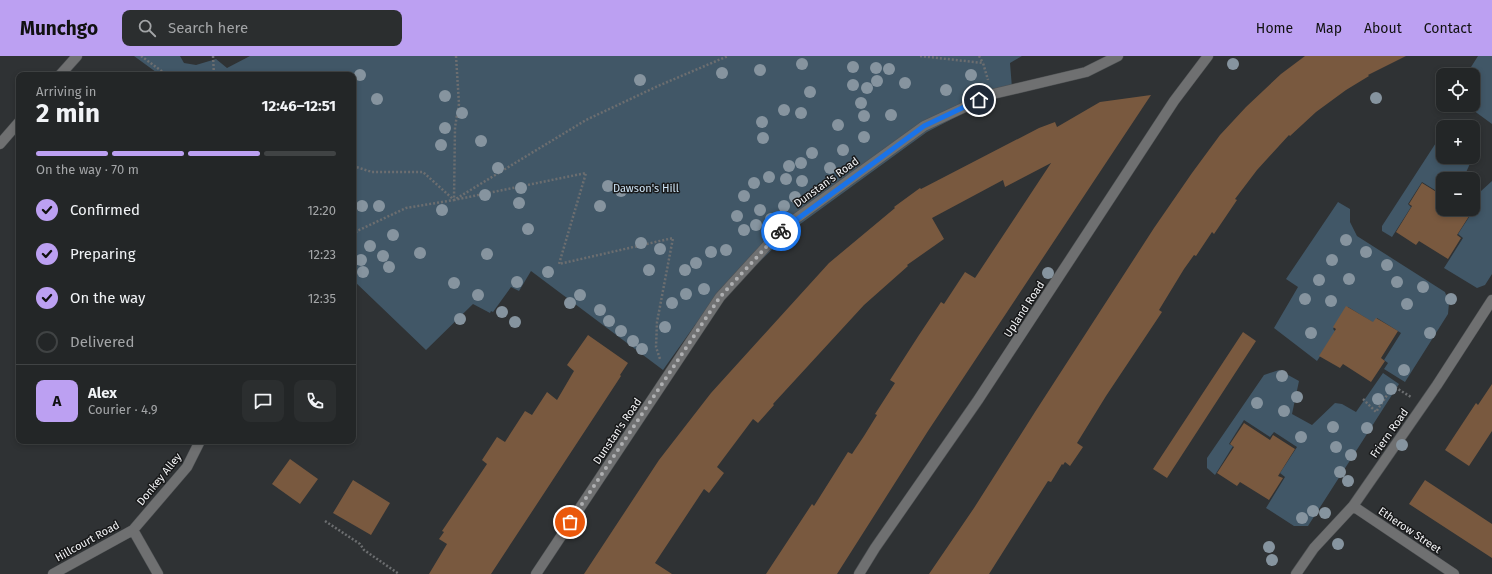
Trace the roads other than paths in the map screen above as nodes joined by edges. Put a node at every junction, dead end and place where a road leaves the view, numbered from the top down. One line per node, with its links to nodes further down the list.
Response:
1 (77, 56): 4 (street)
2 (1118, 56): 13 (street, Dunstan's Road)
3 (1208, 56): 14 (street, Upland Road)
4 (63, 72)
5 (16, 125): 6 (street)
6 (0, 144)
7 (1492, 300): 9 (street, Friern Road)
8 (198, 444): 10 (street, Donkey Alley)
9 (1353, 506): 15 (street, Friern Road); 16 (street, Etherow Street)
10 (132, 530): 11 (street, Hillcourt Road); 12 (street)
11 (53, 574)
12 (158, 574)
13 (536, 574)
14 (859, 574)
15 (1296, 574)
16 (1454, 574)

